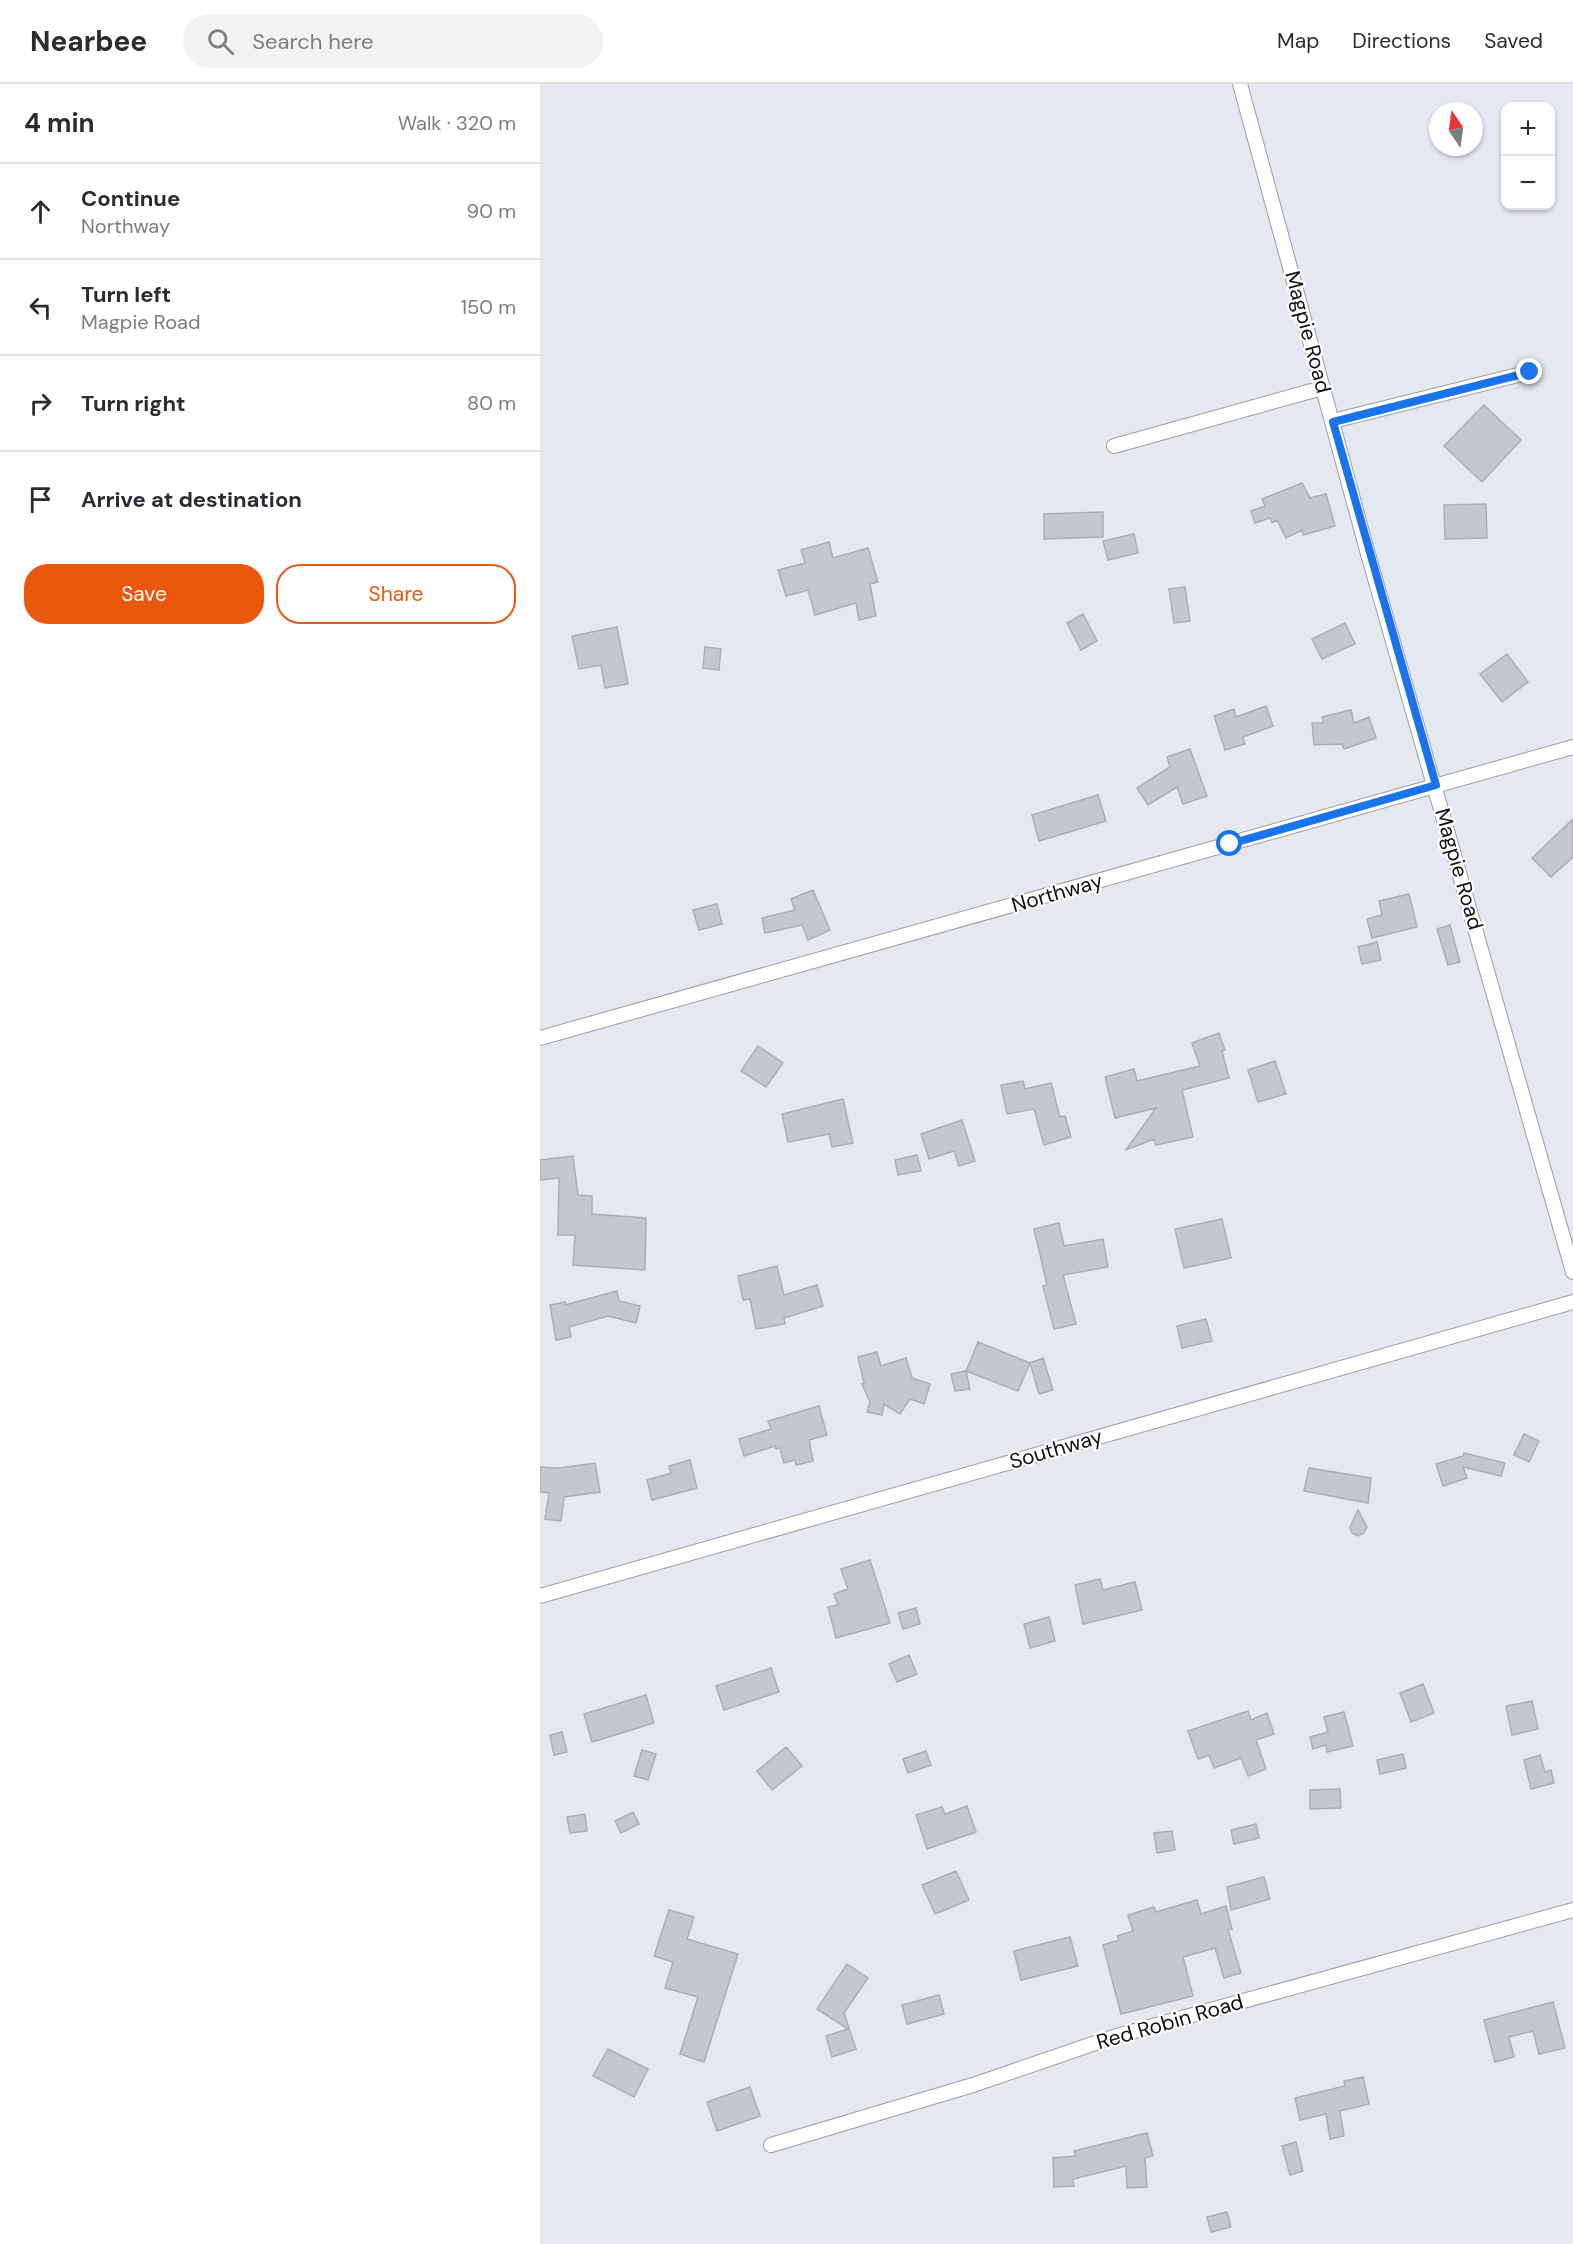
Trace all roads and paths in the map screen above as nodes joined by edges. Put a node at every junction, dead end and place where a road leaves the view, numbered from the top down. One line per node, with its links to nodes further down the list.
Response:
1 (1240, 84): 3 (street, Magpie Road)
2 (1530, 372): 4 (street)
3 (1322, 388): 4 (street, Magpie Road); 5 (street)
4 (1333, 422): 7 (street, Magpie Road)
5 (1114, 446)
6 (1573, 747): 7 (street, Northway)
7 (1436, 785): 8 (street, Northway); 9 (street, Magpie Road)
8 (540, 1038)
9 (1573, 1272)
10 (1573, 1302): 11 (street, Southway)
11 (540, 1596)
12 (1573, 1910): 13 (street, Red Robin Road)
13 (771, 2145)

